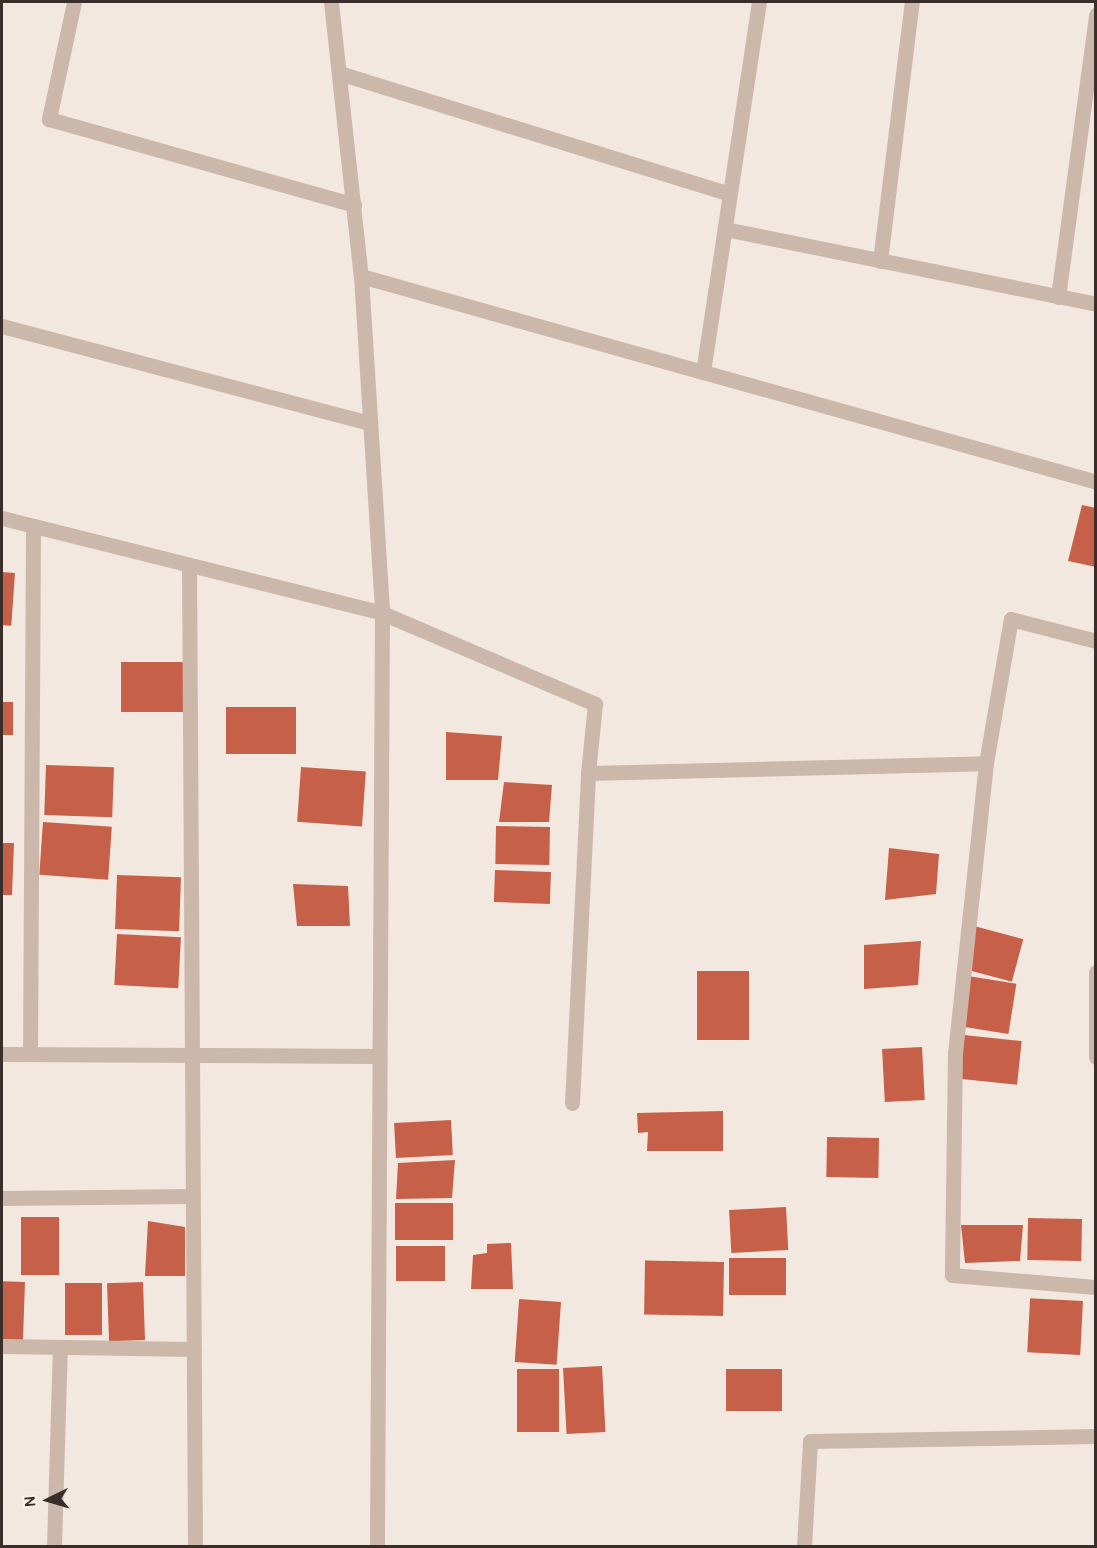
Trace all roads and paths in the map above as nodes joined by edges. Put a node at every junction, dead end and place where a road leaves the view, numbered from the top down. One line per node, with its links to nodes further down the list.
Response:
1 (74, 2): 8 (street)
2 (331, 2): 6 (street)
3 (758, 2): 7 (street)
4 (912, 2): 10 (street)
5 (1095, 15): 12 (street)
6 (339, 73): 7 (street); 8 (street)
7 (730, 194): 9 (street)
8 (354, 205): 11 (street)
9 (725, 230): 10 (street); 15 (street)
10 (879, 261): 12 (street)
11 (361, 276): 15 (street); 16 (street)
12 (1058, 297): 13 (street)
13 (1095, 304)
14 (2, 326): 16 (street)
15 (703, 372): 17 (street)
16 (370, 423): 21 (street)
17 (1095, 483)
18 (2, 518): 19 (street)
19 (33, 526): 20 (street); 28 (street)
20 (189, 565): 21 (street); 26 (street)
21 (382, 613): 24 (street); 29 (street)
22 (1095, 641): 23 (street)
23 (986, 763): 24 (street); 34 (street)
24 (588, 773): 31 (street)
25 (1095, 972): 30 (street)
26 (192, 1052): 28 (street); 29 (street); 32 (street)
27 (2, 1054): 28 (street)
28 (30, 1054)
29 (376, 1056): 41 (street)
30 (1095, 1057)
31 (572, 1103)
32 (193, 1196): 33 (street); 37 (street)
33 (2, 1198)
34 (1095, 1287)
35 (2, 1346): 36 (street)
36 (60, 1347): 37 (street); 39 (street)
37 (194, 1349): 40 (street)
38 (1095, 1436): 42 (street)
39 (54, 1546)
40 (195, 1546)
41 (377, 1546)
42 (804, 1546)

